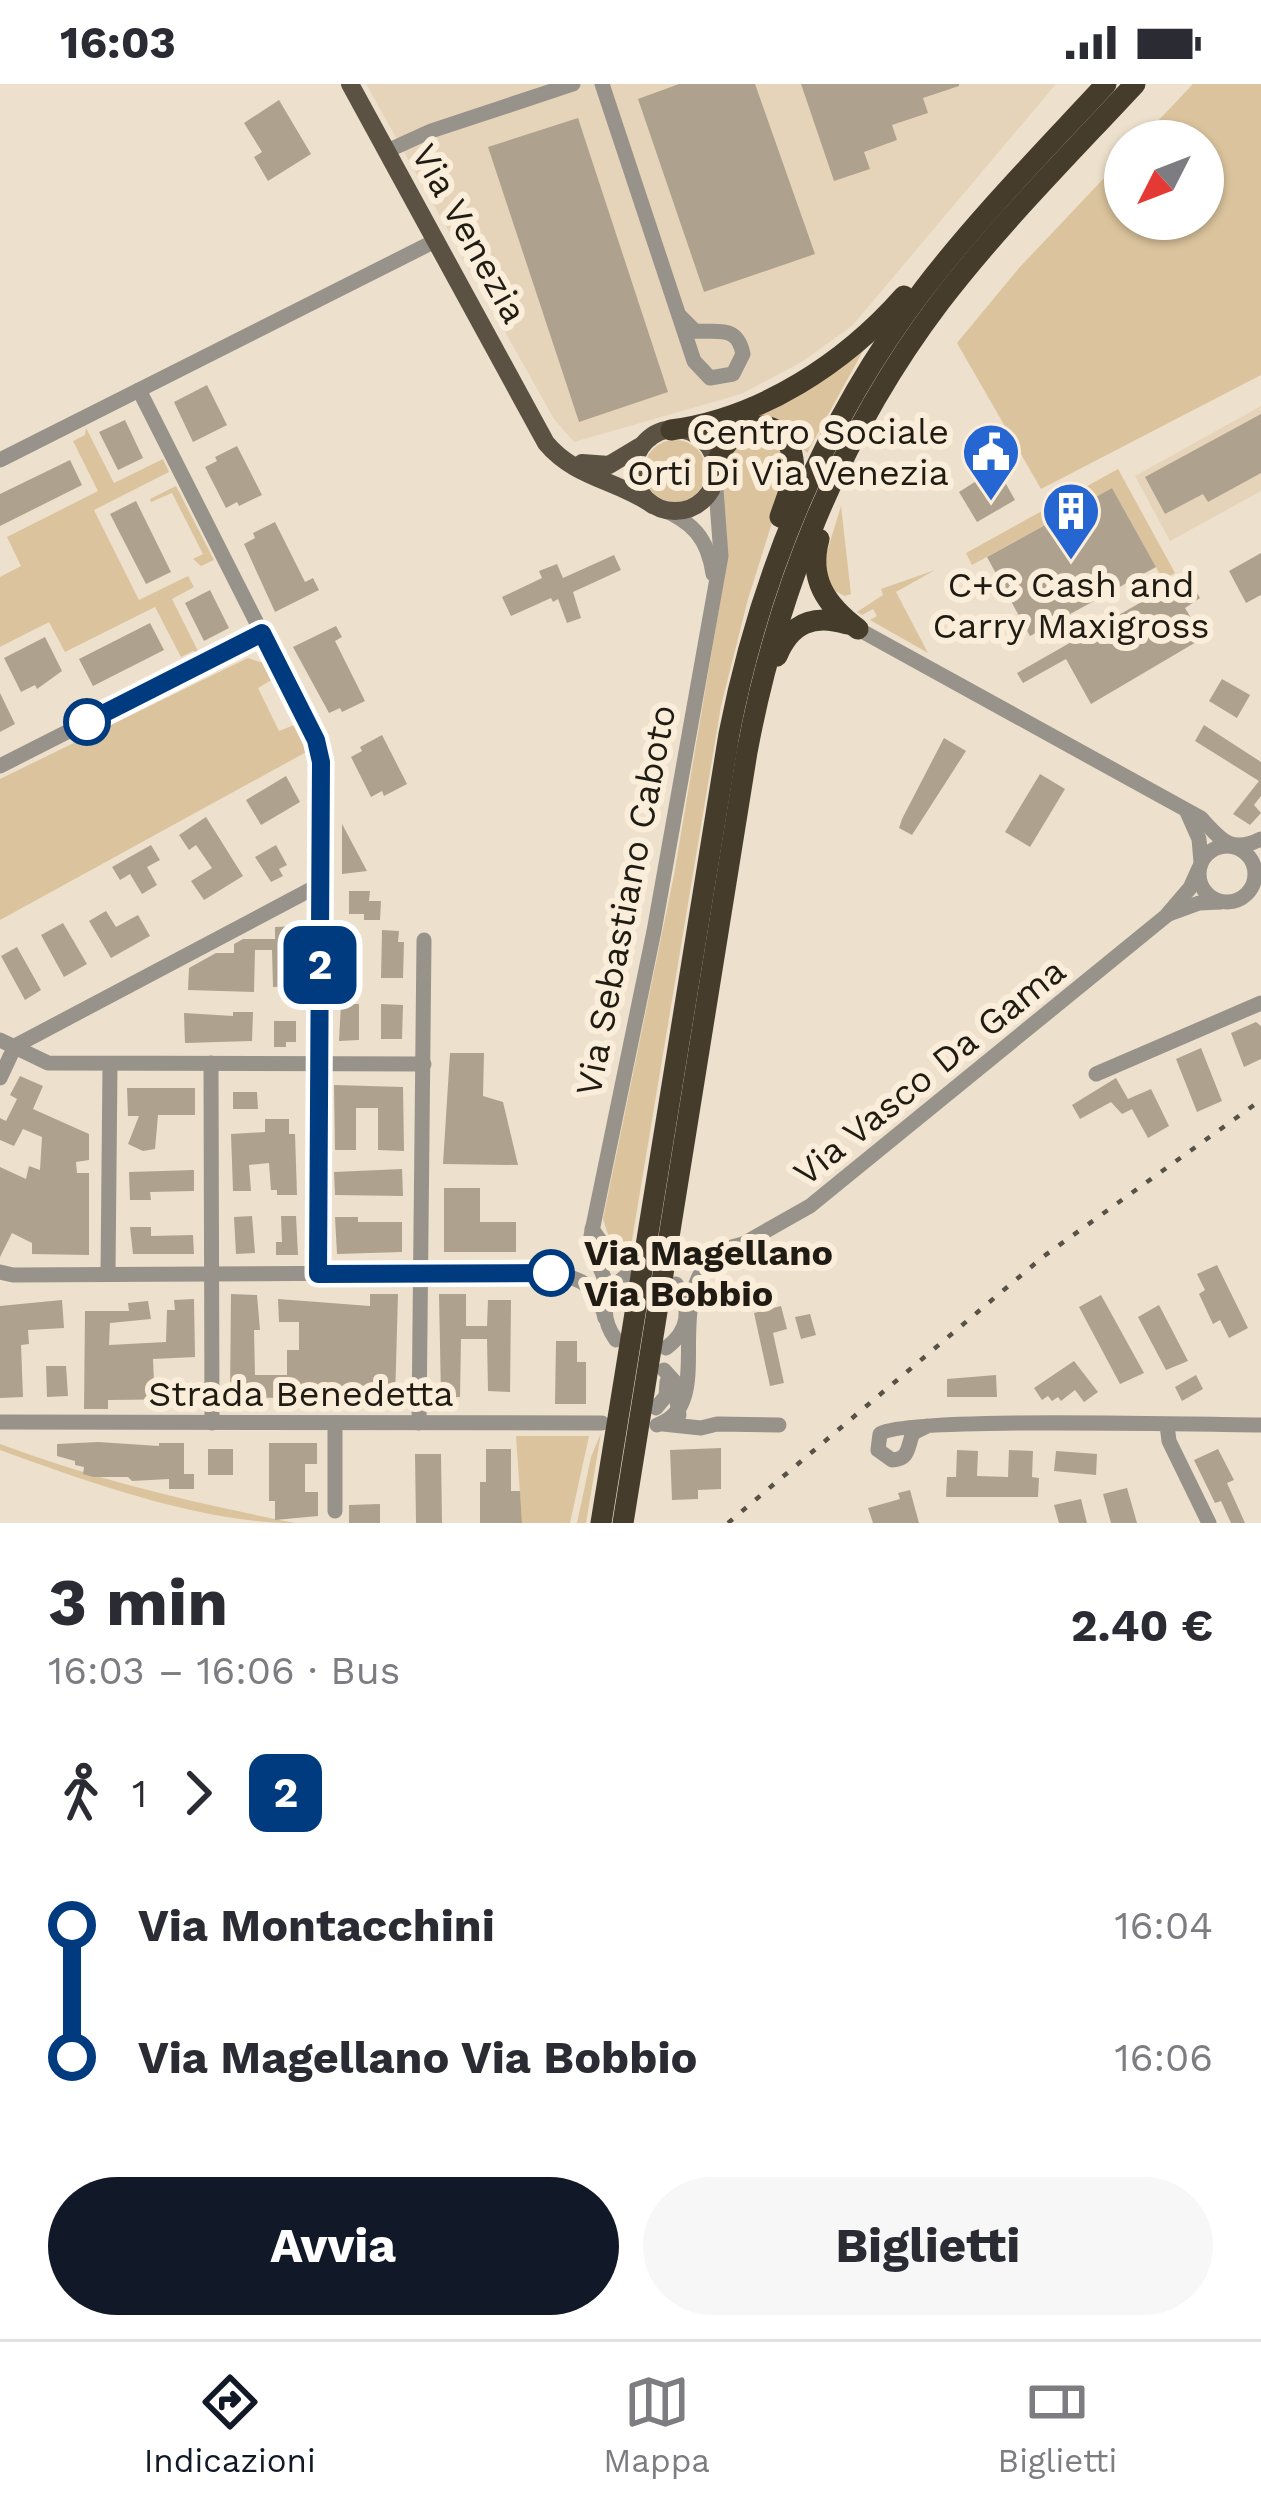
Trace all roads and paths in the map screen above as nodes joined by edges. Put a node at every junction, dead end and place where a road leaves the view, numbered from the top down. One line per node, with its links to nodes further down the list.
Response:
1 (350, 84): 6 (main road, Via Venezia)
2 (573, 84): 6 (street)
3 (602, 84): 9 (street)
4 (1102, 84): 7 (highway)
5 (1138, 84): 11 (highway)
6 (387, 151): 8 (main road, Via Venezia)
7 (998, 202): 13 (highway); 21 (highway)
8 (437, 240): 10 (street); 12 (main road, Via Venezia)
9 (679, 315): 9 (street)
10 (139, 390): 15 (street); 20 (street)
11 (881, 390): 19 (highway); 23 (highway)
12 (533, 414): 14 (main road, Via Venezia); 17 (main road, Via Venezia)
13 (671, 430): 14 (main road, Via Venezia); 16 (main road)
14 (647, 440): 17 (main road)
15 (0, 460)
16 (716, 473): 17 (main road); 18 (street, Via Sebastiano Caboto); 21 (highway)
17 (656, 507): 18 (street, Via Sebastiano Caboto)
18 (713, 583): 43 (street, Via Sebastiano Caboto)
19 (858, 628): 23 (highway); 24 (street)
20 (262, 633): 22 (street); 29 (street)
21 (740, 684): 42 (highway)
22 (0, 766)
23 (742, 783): 42 (highway)
24 (1187, 812): 26 (street); 27 (street)
25 (1261, 839): 26 (street)
26 (1233, 847): 27 (street); 28 (street)
27 (1200, 865): 31 (street); 32 (street, Via Vasco Da Gama)
28 (1258, 868): 31 (street)
29 (321, 884): 35 (street); 37 (street)
30 (1261, 898): 31 (street)
31 (1231, 902): 32 (street, Via Vasco Da Gama)
32 (1166, 916): 44 (street, Via Vasco Da Gama)
33 (424, 940): 39 (street)
34 (1261, 1003): 40 (street)
35 (8, 1043): 38 (street); 41 (street)
36 (211, 1063): 37 (street); 38 (street); 48 (street)
37 (318, 1063): 39 (street); 49 (street)
38 (110, 1064): 47 (street)
39 (424, 1064): 50 (street)
40 (1096, 1074)
41 (0, 1078)
42 (661, 1219): 71 (highway); 72 (highway)
43 (592, 1229): 52 (street, Via Sebastiano Caboto); 52 (street)
44 (717, 1253): 45 (street, Via Vasco Da Gama); 53 (street)
45 (680, 1261)
46 (0, 1272): 47 (street)
47 (108, 1274): 48 (street)
48 (213, 1274): 49 (street); 60 (street)
49 (318, 1274): 50 (street)
50 (421, 1274): 52 (street); 62 (street)
51 (676, 1284): 53 (street)
52 (606, 1309): 54 (street)
53 (687, 1316): 55 (street); 56 (street)
54 (616, 1340)
55 (666, 1348)
56 (687, 1390): 57 (street); 64 (street)
57 (678, 1414): 58 (street); 58 (street); 69 (street)
58 (656, 1420): 69 (street)
59 (0, 1422): 60 (street, Strada Benedetta)
60 (212, 1423): 61 (street, Strada Benedetta)
61 (335, 1423): 62 (street, Strada Benedetta); 70 (street)
62 (418, 1423): 63 (street, Strada Benedetta)
63 (602, 1423)
64 (717, 1424): 66 (street); 69 (street)
65 (1167, 1424): 67 (street); 68 (street); 73 (street)
66 (779, 1425)
67 (1261, 1425)
68 (927, 1426)
69 (698, 1427)
70 (335, 1511)
71 (601, 1523)
72 (623, 1523)
73 (1209, 1523)

